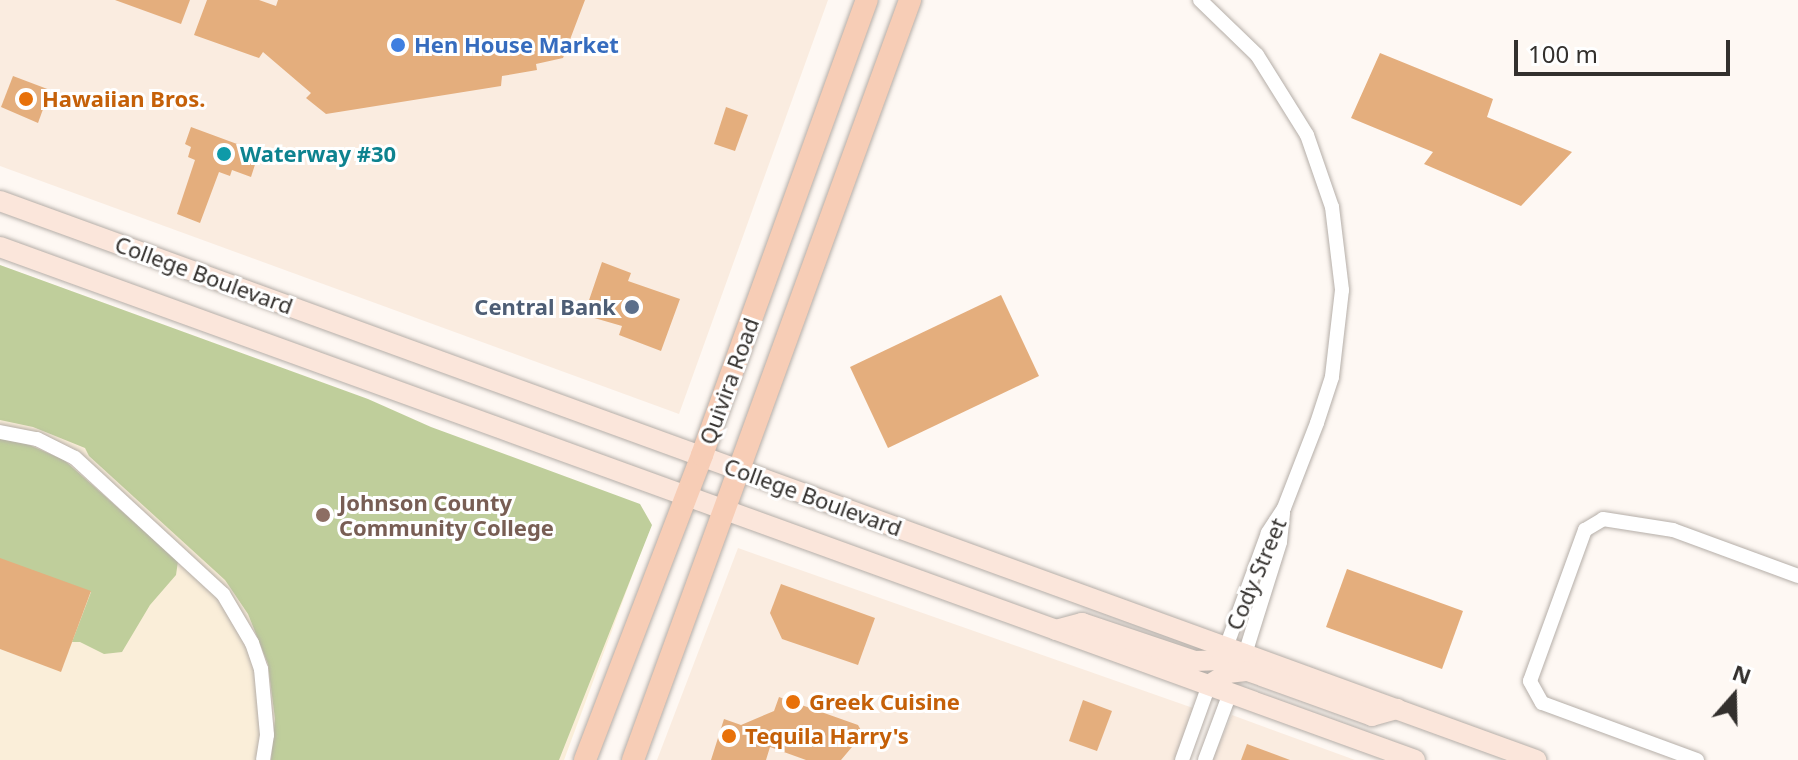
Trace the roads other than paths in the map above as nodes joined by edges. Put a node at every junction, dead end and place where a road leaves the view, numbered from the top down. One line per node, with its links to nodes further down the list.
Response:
1 (867, 0): 7 (main road, Quivira Road)
2 (910, 0): 8 (main road, Quivira Road)
3 (1200, 0): 13 (street, Cody Street)
4 (0, 201): 7 (main road, College Boulevard)
5 (0, 247): 9 (main road, College Boulevard)
6 (0, 432): 18 (street)
7 (702, 455): 8 (main road, College Boulevard); 9 (main road, Quivira Road)
8 (741, 471): 10 (main road, Quivira Road); 13 (main road, College Boulevard)
9 (686, 495): 10 (main road, College Boulevard); 19 (main road, Quivira Road)
10 (727, 509): 12 (main road, College Boulevard); 20 (main road, Quivira Road)
11 (1798, 576): 17 (street)
12 (1056, 630): 13 (main road); 14 (main road, College Boulevard)
13 (1235, 651): 16 (main road, College Boulevard)
14 (1209, 685): 15 (main road, College Boulevard); 16 (main road); 21 (street)
15 (1230, 693): 22 (street); 23 (main road, College Boulevard)
16 (1397, 709): 24 (main road, College Boulevard)
17 (1658, 754): 25 (street)
18 (263, 760)
19 (585, 760)
20 (633, 760)
21 (1182, 760)
22 (1205, 760)
23 (1415, 760)
24 (1536, 760)
25 (1697, 760)

